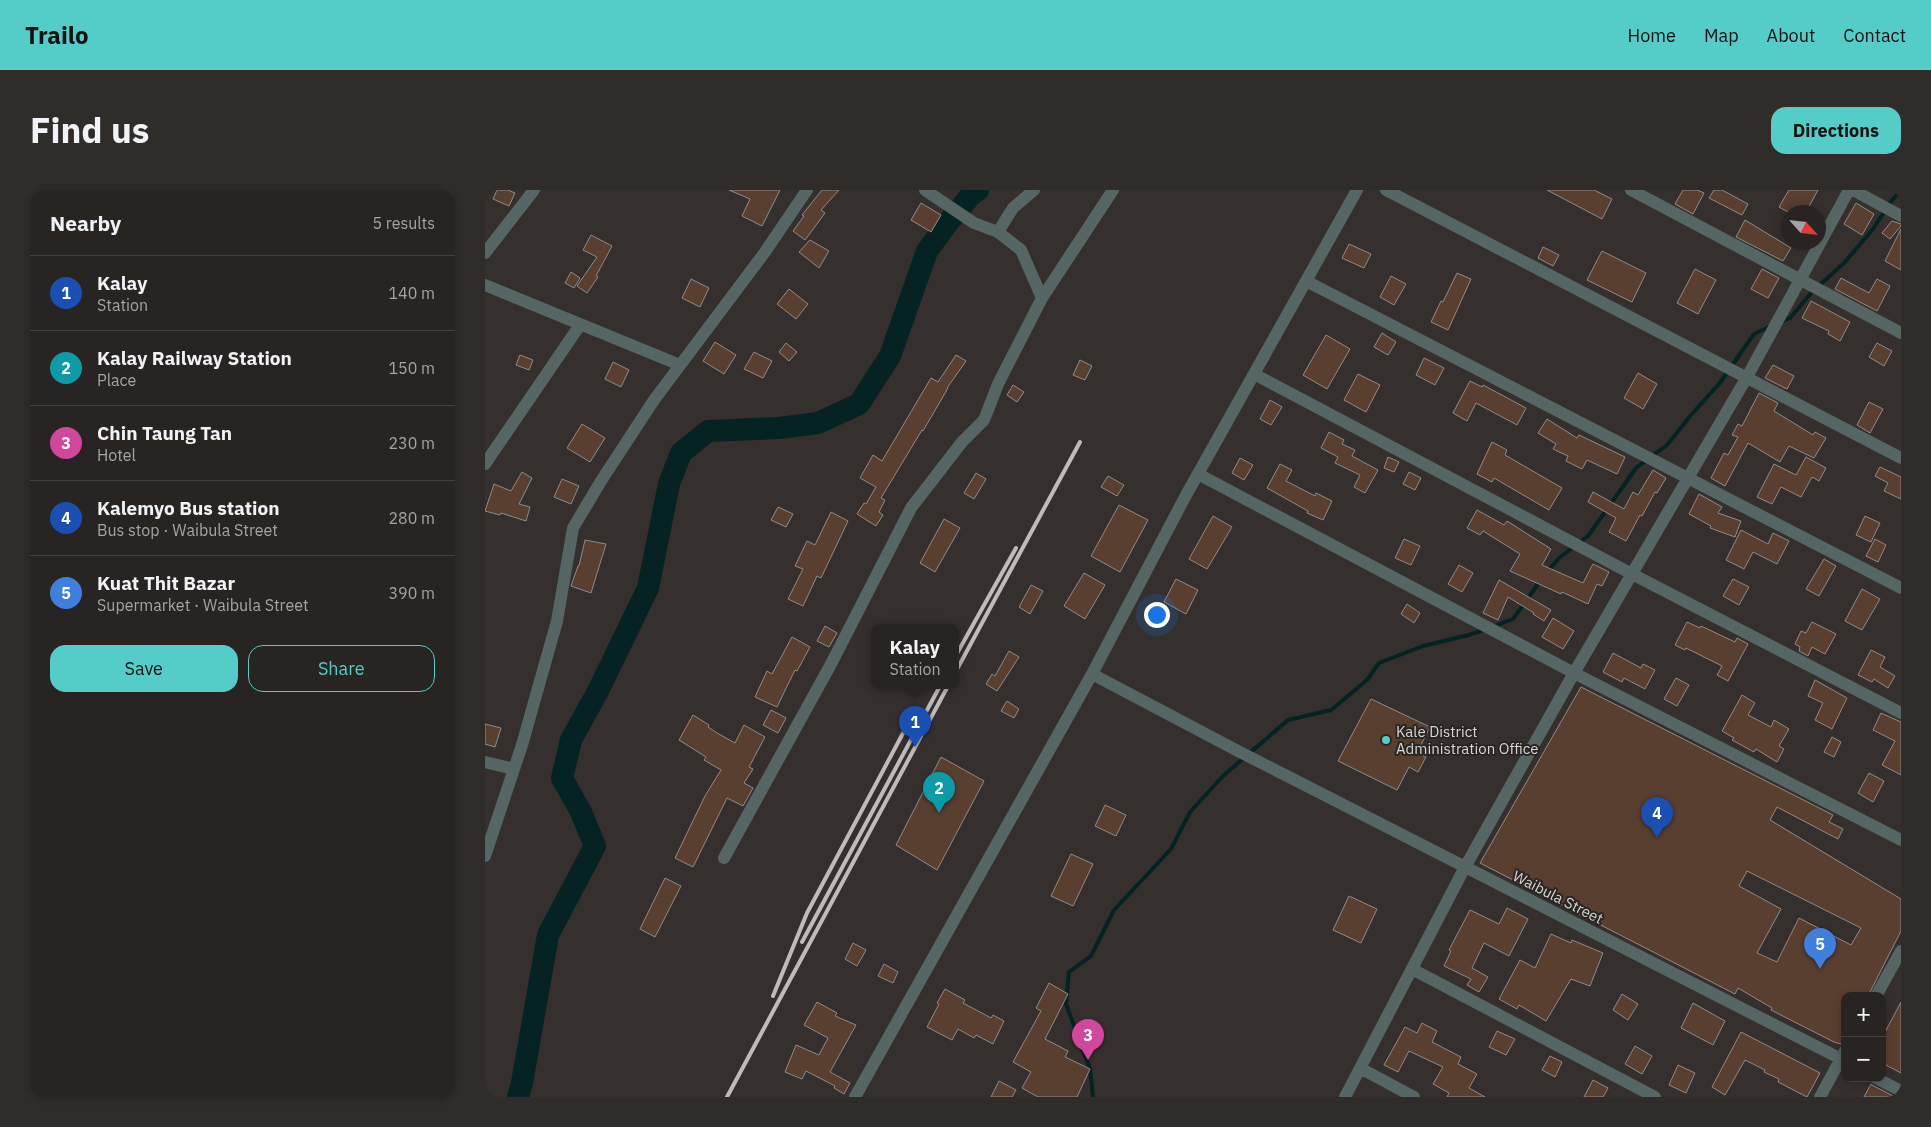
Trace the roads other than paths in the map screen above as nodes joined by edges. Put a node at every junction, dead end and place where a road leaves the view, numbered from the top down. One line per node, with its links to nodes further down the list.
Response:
1 (534, 190): 12 (street)
2 (807, 190): 19 (street)
3 (925, 190): 11 (street)
4 (1033, 190): 11 (street)
5 (1113, 190): 16 (street)
6 (1357, 190): 13 (street)
7 (1386, 190): 21 (street)
8 (1631, 190): 14 (street)
9 (1851, 190): 10 (street); 14 (street)
10 (1890, 210)
11 (998, 232): 16 (street)
12 (485, 253)
13 (1306, 280): 20 (street); 25 (street)
14 (1804, 281): 18 (street); 21 (street)
15 (485, 285): 17 (street)
16 (1042, 298): 35 (street)
17 (580, 325): 19 (street); 23 (street)
18 (1901, 333)
19 (680, 365): 32 (street)
20 (1254, 374): 24 (street); 26 (street)
21 (1744, 375): 22 (street); 25 (street)
22 (1901, 458)
23 (485, 464)
24 (1198, 474): 28 (street); 29 (street)
25 (1688, 478): 26 (street); 27 (street)
26 (1632, 574): 28 (street); 30 (street)
27 (1901, 588)
28 (1574, 673): 33 (street); 36 (street)
29 (1092, 674): 36 (street, Waibula Street); 45 (street)
30 (1901, 713)
31 (485, 762): 32 (street)
32 (513, 769): 34 (street)
33 (1901, 840)
34 (485, 856)
35 (724, 858)
36 (1465, 867): 38 (street); 40 (street, Waibula Street)
37 (1901, 951): 39 (street)
38 (1412, 969): 42 (street); 48 (street)
39 (1878, 992)
40 (1841, 1056)
41 (1841, 1060): 49 (street)
42 (1360, 1068): 46 (street); 47 (street)
43 (1883, 1082): 44 (street)
44 (1901, 1092)
45 (855, 1097)
46 (1345, 1097)
47 (1414, 1097)
48 (1655, 1097)
49 (1820, 1097)

